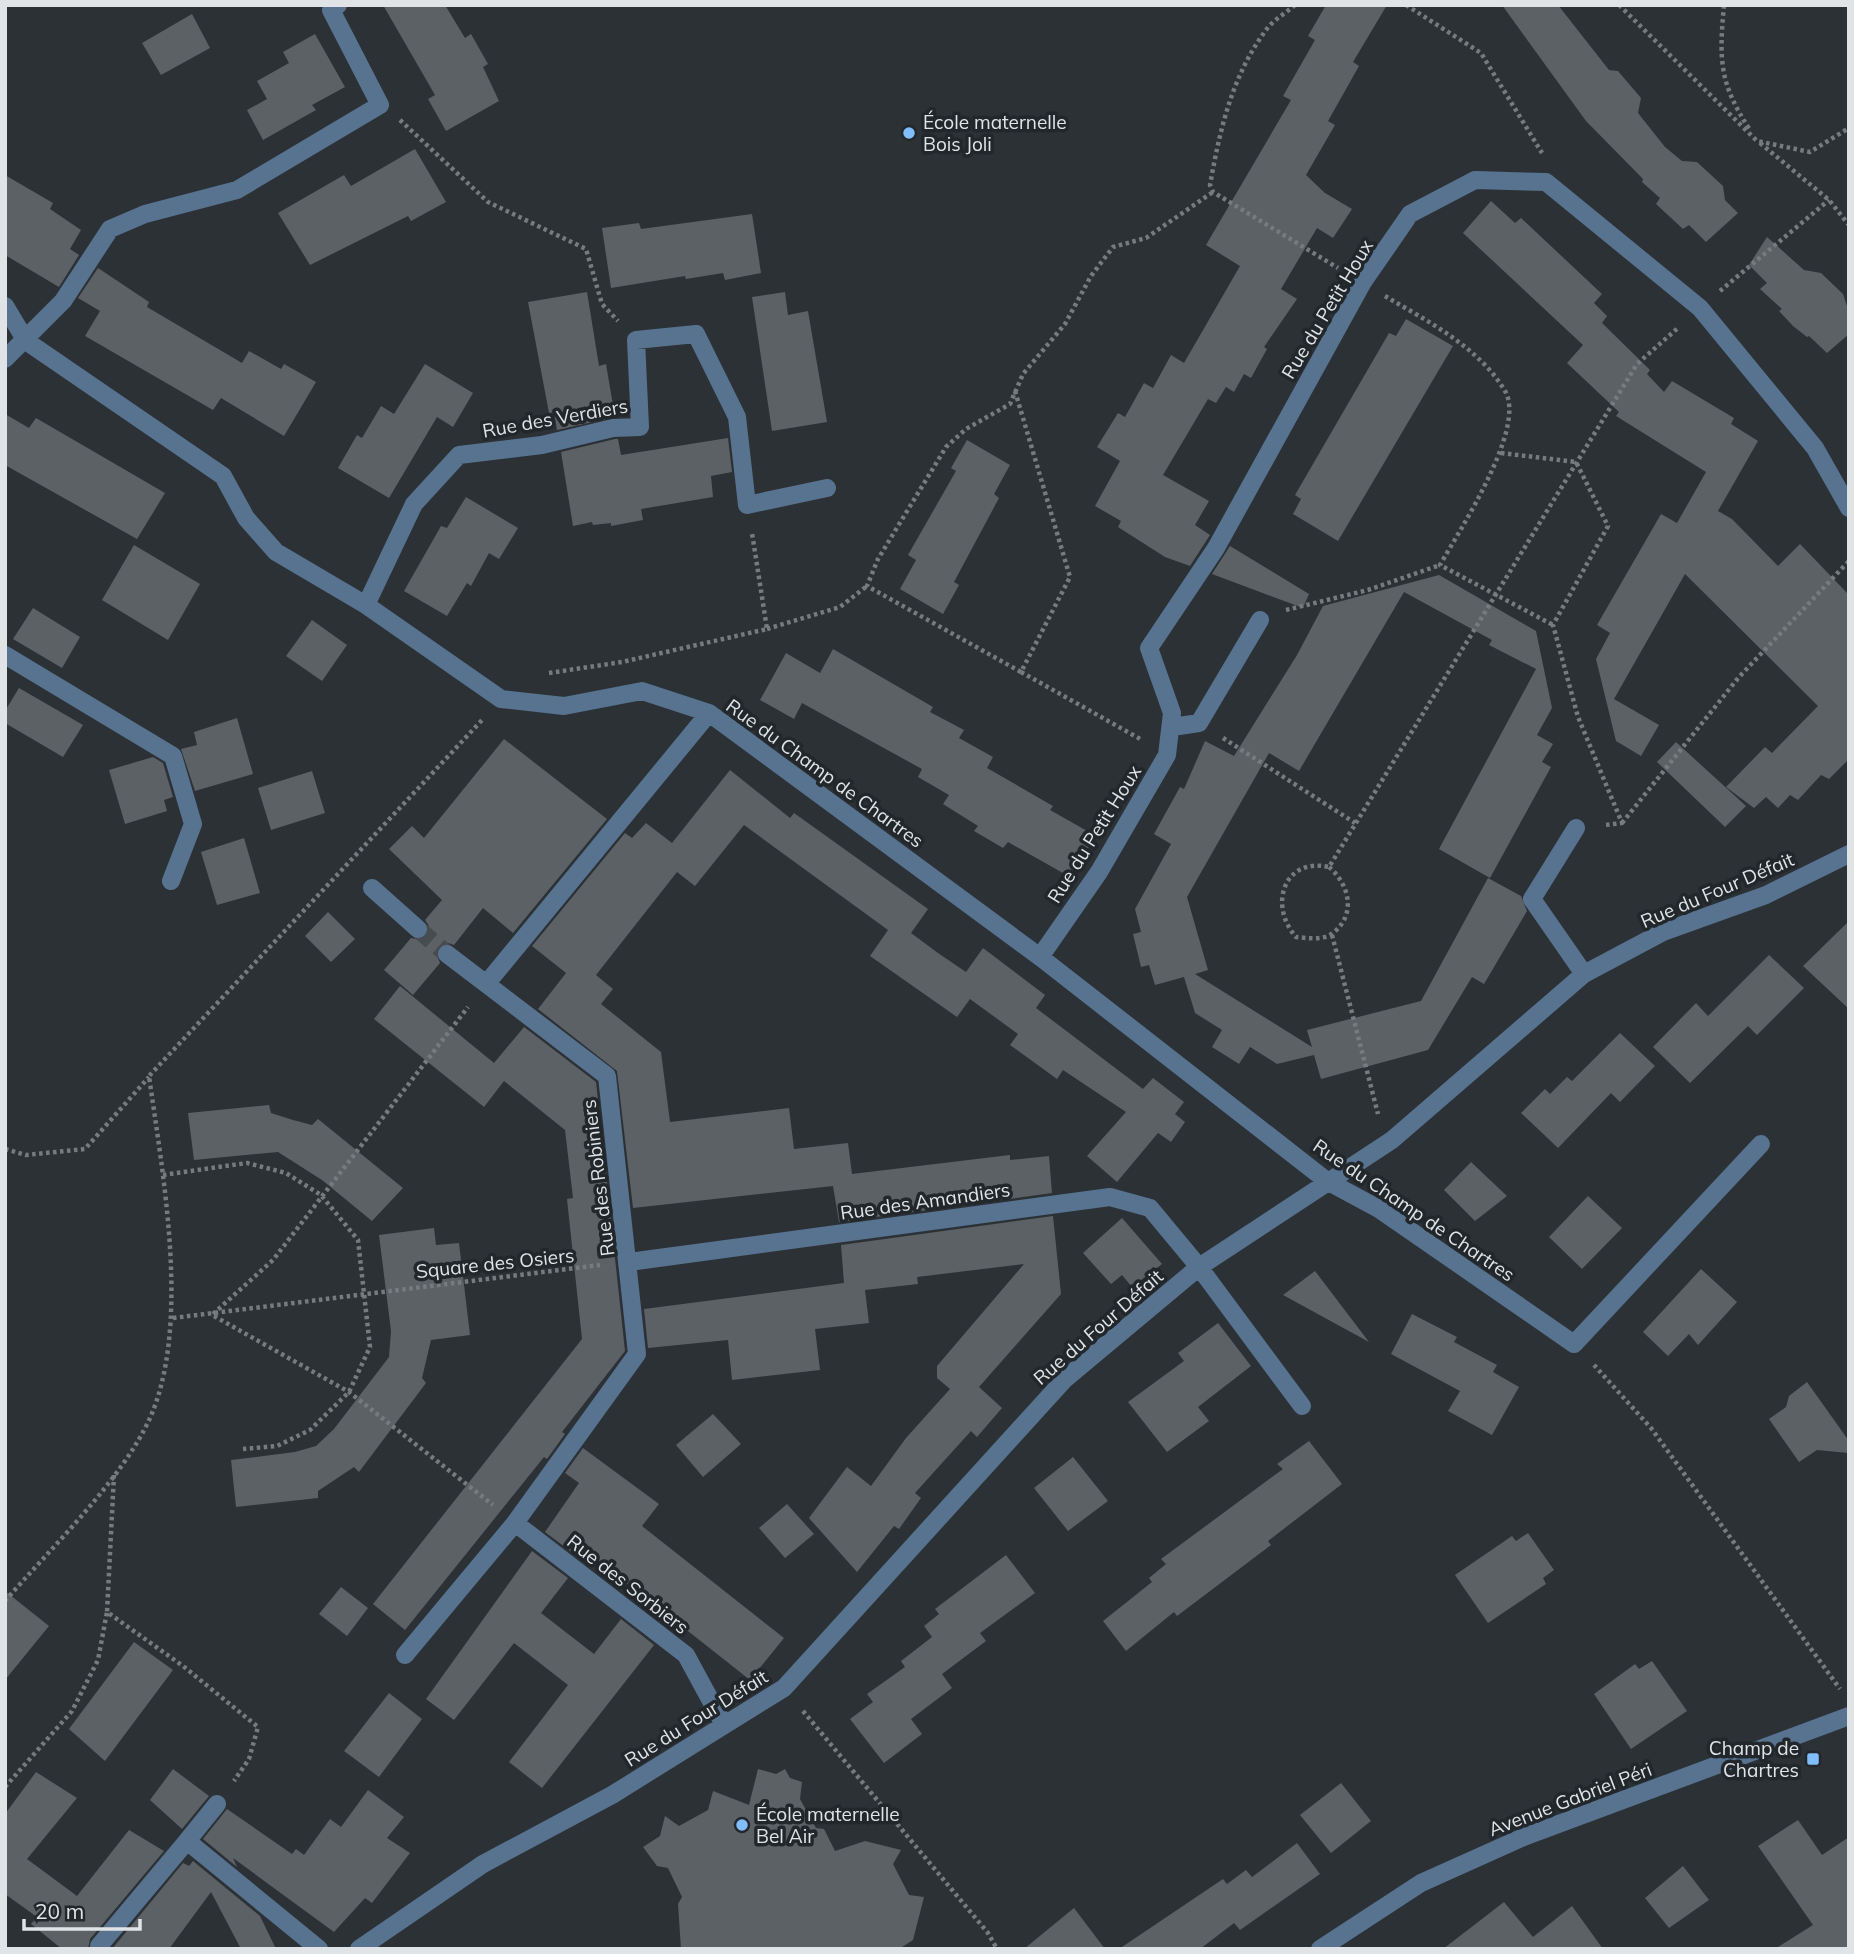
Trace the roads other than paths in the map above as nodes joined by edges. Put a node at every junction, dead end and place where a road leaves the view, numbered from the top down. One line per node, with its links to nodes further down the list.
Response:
1 (338, 5): 3 (street)
2 (5, 306): 3 (street, Rue du Champ de Chartres)
3 (26, 341): 4 (street); 7 (street, Rue du Champ de Chartres)
4 (5, 359)
5 (827, 488): 7 (street, Rue des Verdiers)
6 (1849, 509): 11 (street, Rue du Petit Houx)
7 (366, 605): 10 (street, Rue du Champ de Chartres)
8 (1260, 620): 11 (street)
9 (5, 655): 14 (street)
10 (709, 713): 18 (street, Rue du Champ de Chartres); 20 (street)
11 (1172, 727): 18 (street, Rue du Petit Houx)
12 (1576, 828): 19 (street)
13 (1849, 854): 19 (street, Rue du Four Défait)
14 (171, 881)
15 (372, 888): 16 (street)
16 (418, 929)
17 (447, 954): 20 (street, Rue des Robiniers)
18 (1040, 957): 22 (street, Rue du Champ de Chartres)
19 (1584, 974): 22 (street, Rue du Four Défait)
20 (487, 983): 23 (street, Rue des Robiniers)
21 (1761, 1144): 22 (street, Rue du Champ de Chartres)
22 (1327, 1181): 24 (street, Rue du Four Défait)
23 (629, 1262): 24 (street, Rue des Amandiers); 26 (street, Rue des Robiniers)
24 (1199, 1268): 25 (street, Rue des Amandiers); 29 (street, Rue du Four Défait)
25 (1302, 1406)
26 (515, 1523): 27 (street, Rue des Robiniers); 29 (street, Rue des Sorbiers)
27 (405, 1656)
28 (1849, 1716): 35 (street, Avenue Gabriel Péri)
29 (724, 1725): 34 (street, Rue du Four Défait)
30 (217, 1804): 31 (street)
31 (187, 1841): 32 (street); 33 (street)
32 (99, 1946)
33 (319, 1949)
34 (359, 1949)
35 (1321, 1949)

